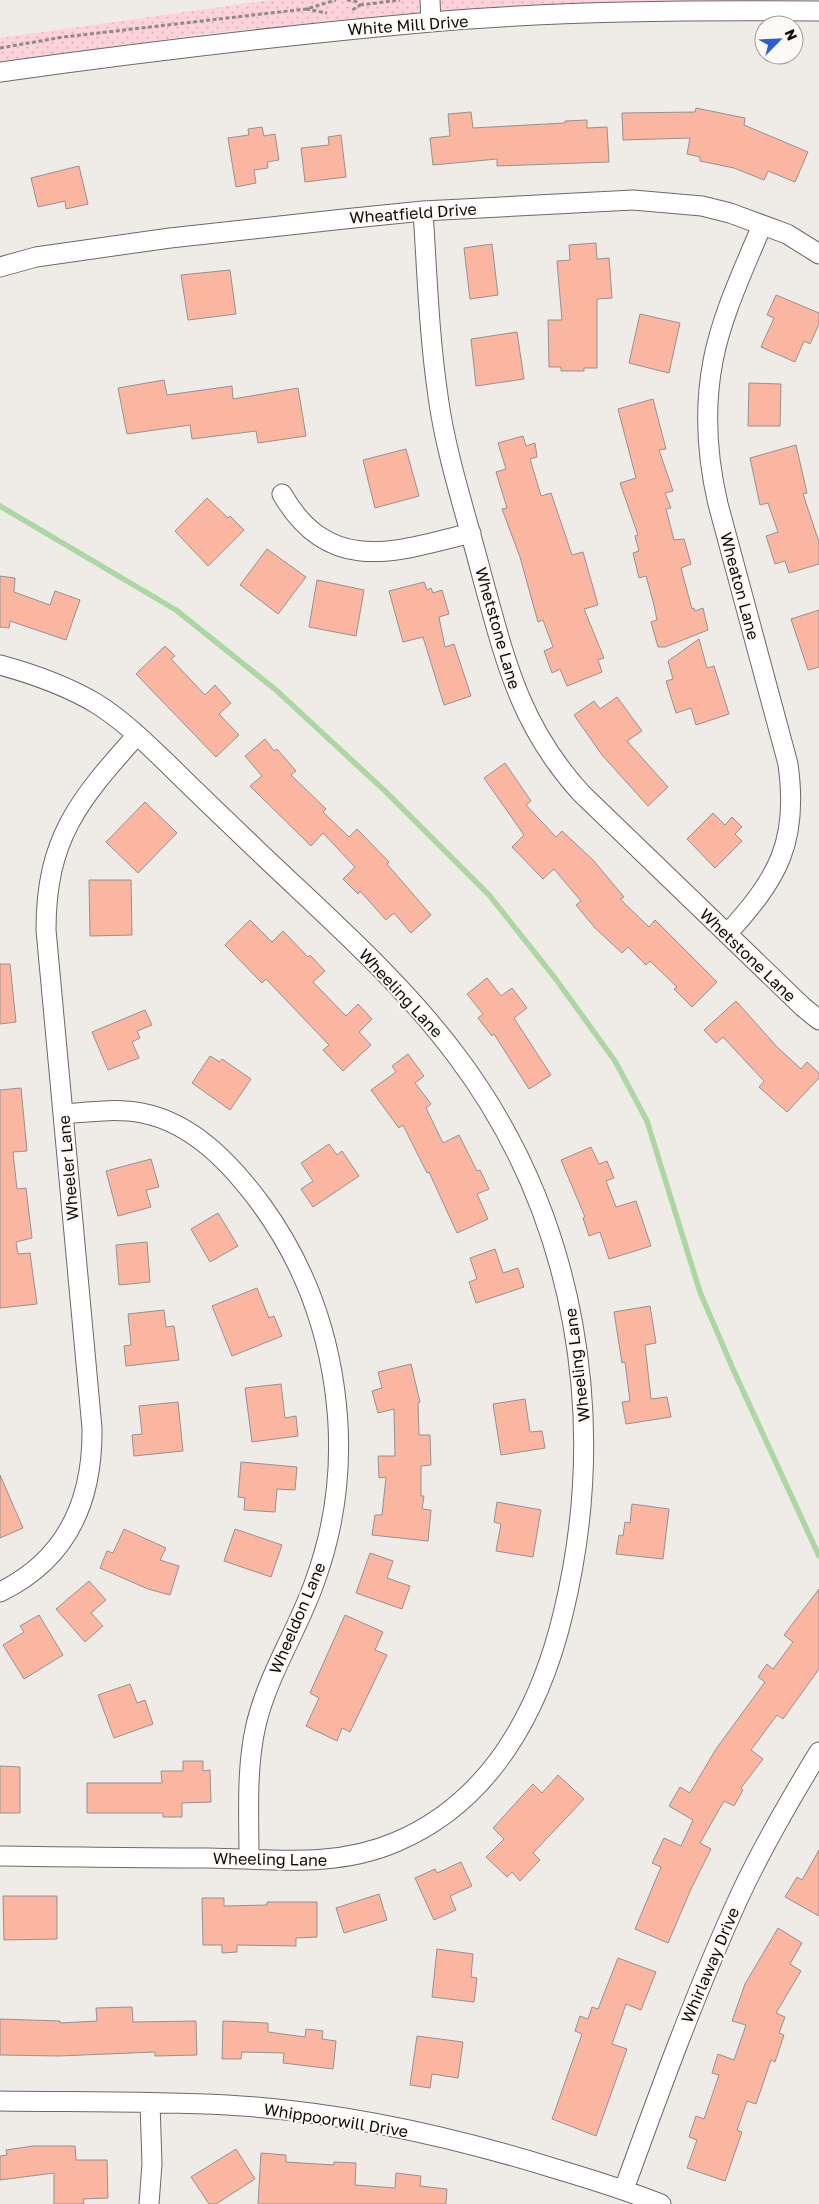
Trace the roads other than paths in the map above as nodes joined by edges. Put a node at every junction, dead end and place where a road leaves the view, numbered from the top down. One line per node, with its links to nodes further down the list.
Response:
1 (430, 0): 3 (street)
2 (819, 11): 3 (street, White Mill Drive)
3 (431, 22): 4 (street, White Mill Drive)
4 (0, 72)
5 (423, 211): 6 (street, Wheatfield Drive); 8 (street, Wheatfield Drive); 10 (street, Whetstone Lane)
6 (762, 225): 7 (street, Wheatfield Drive); 13 (street, Wheaton Lane)
7 (819, 254)
8 (0, 266)
9 (282, 494): 10 (street)
10 (471, 533): 13 (street, Whetstone Lane)
11 (0, 665): 12 (street, Wheeling Lane)
12 (137, 735): 15 (street, Wheeler Lane); 19 (street, Wheeling Lane)
13 (727, 934): 14 (street, Whetstone Lane)
14 (819, 1020)
15 (64, 1114): 16 (street, Wheeler Lane); 19 (street, Wheeldon Lane)
16 (0, 1592)
17 (819, 1752): 22 (street, Whirlaway Drive)
18 (0, 1856): 19 (street, Wheeling Lane)
19 (249, 1859)
20 (0, 2101): 21 (street, Whippoorwill Drive)
21 (150, 2103): 22 (street, Whippoorwill Drive); 23 (street)
22 (624, 2189): 24 (street, Whippoorwill Drive)
23 (150, 2204)
24 (661, 2204)

